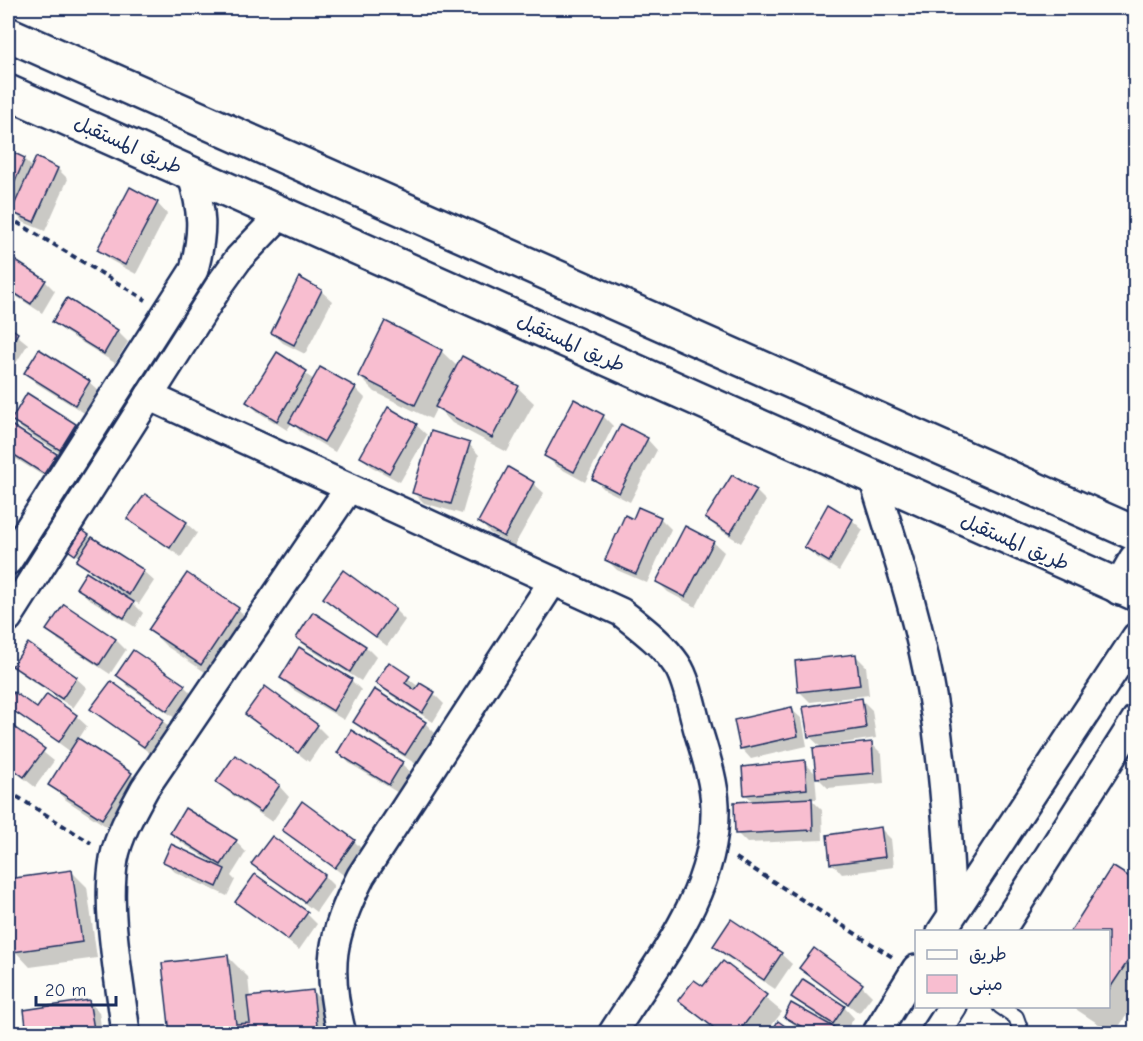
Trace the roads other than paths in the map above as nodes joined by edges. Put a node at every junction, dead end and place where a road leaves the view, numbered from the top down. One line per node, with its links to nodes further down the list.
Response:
1 (8, 34): 10 (street)
2 (8, 92): 3 (street, طريق المستقبل)
3 (191, 173): 4 (street, طريق المستقبل); 5 (street)
4 (283, 212): 6 (street); 8 (street, طريق المستقبل)
5 (194, 270): 6 (street); 11 (street)
6 (220, 283): 7 (street)
7 (149, 396): 9 (street); 14 (street)
8 (874, 481): 13 (street, طريق المستقبل); 17 (street)
9 (349, 488): 12 (street); 22 (street)
10 (1136, 534)
11 (8, 561)
12 (553, 581): 23 (street); 24 (street)
13 (1130, 581)
14 (8, 618)
15 (1136, 637): 17 (street)
16 (1136, 719): 18 (street)
17 (946, 923)
18 (1001, 930)
19 (915, 972): 25 (street)
20 (951, 1008): 26 (street)
21 (1003, 1008): 27 (lane)
22 (126, 1034)
23 (342, 1034)
24 (612, 1034)
25 (876, 1034)
26 (935, 1034)
27 (1022, 1034)

